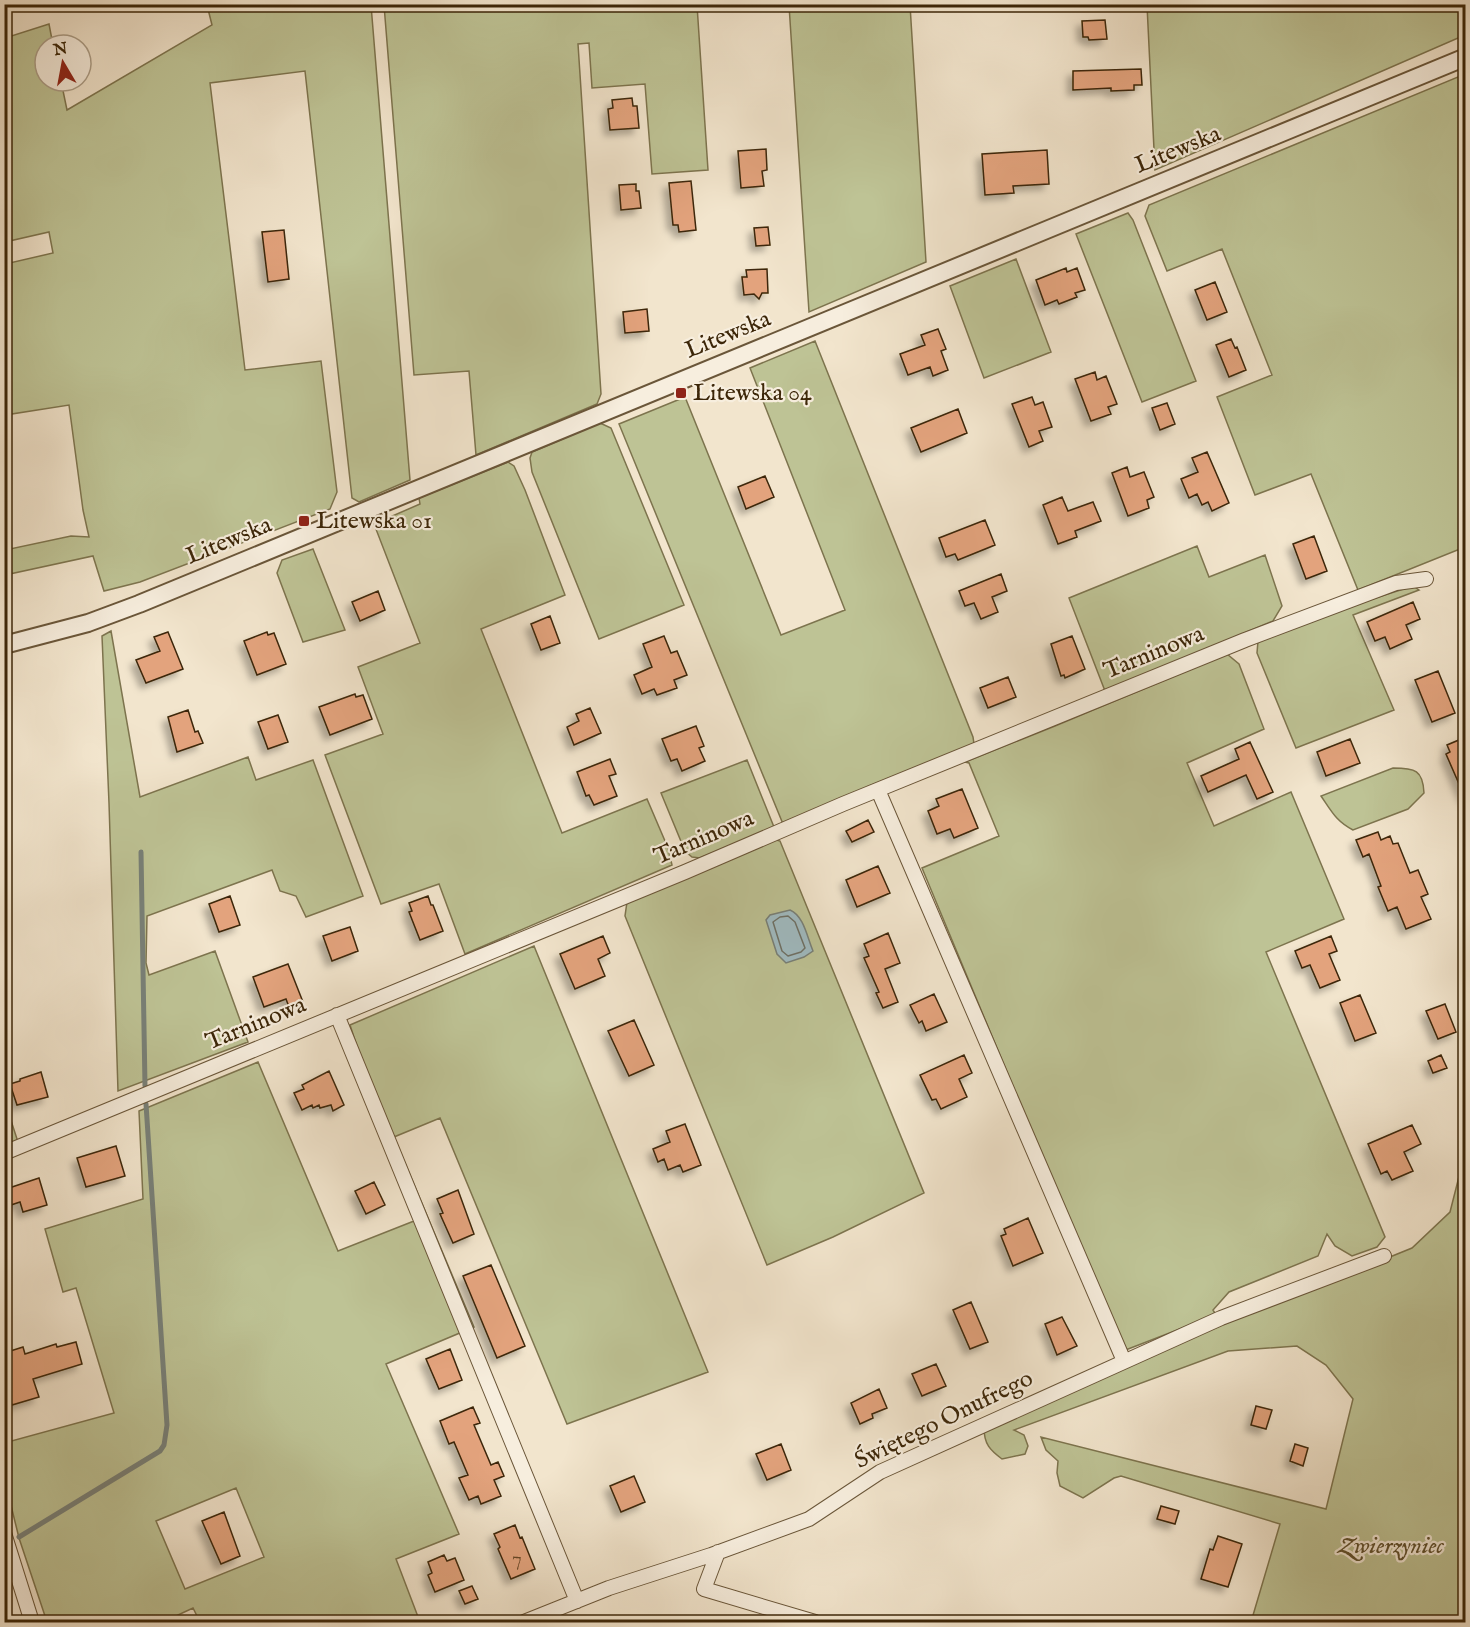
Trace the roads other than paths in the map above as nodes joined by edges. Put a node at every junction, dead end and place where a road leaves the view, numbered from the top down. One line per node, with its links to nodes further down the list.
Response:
1 (1466, 57): 3 (street, Litewska)
2 (1426, 579): 4 (street, Tarninowa)
3 (4, 645)
4 (878, 790): 5 (street, Tarninowa); 8 (street)
5 (337, 1015): 6 (street, Tarninowa); 12 (street)
6 (4, 1153)
7 (1384, 1256): 8 (street, Świętego Onufrego)
8 (1124, 1361): 10 (street, Świętego Onufrego)
9 (4, 1533): 11 (street)
10 (718, 1552): 12 (street, Świętego Onufrego); 15 (street)
11 (8, 1562): 13 (street)
12 (577, 1601): 14 (street, Świętego Onufrego)
13 (32, 1623)
14 (524, 1623)
15 (815, 1623)

